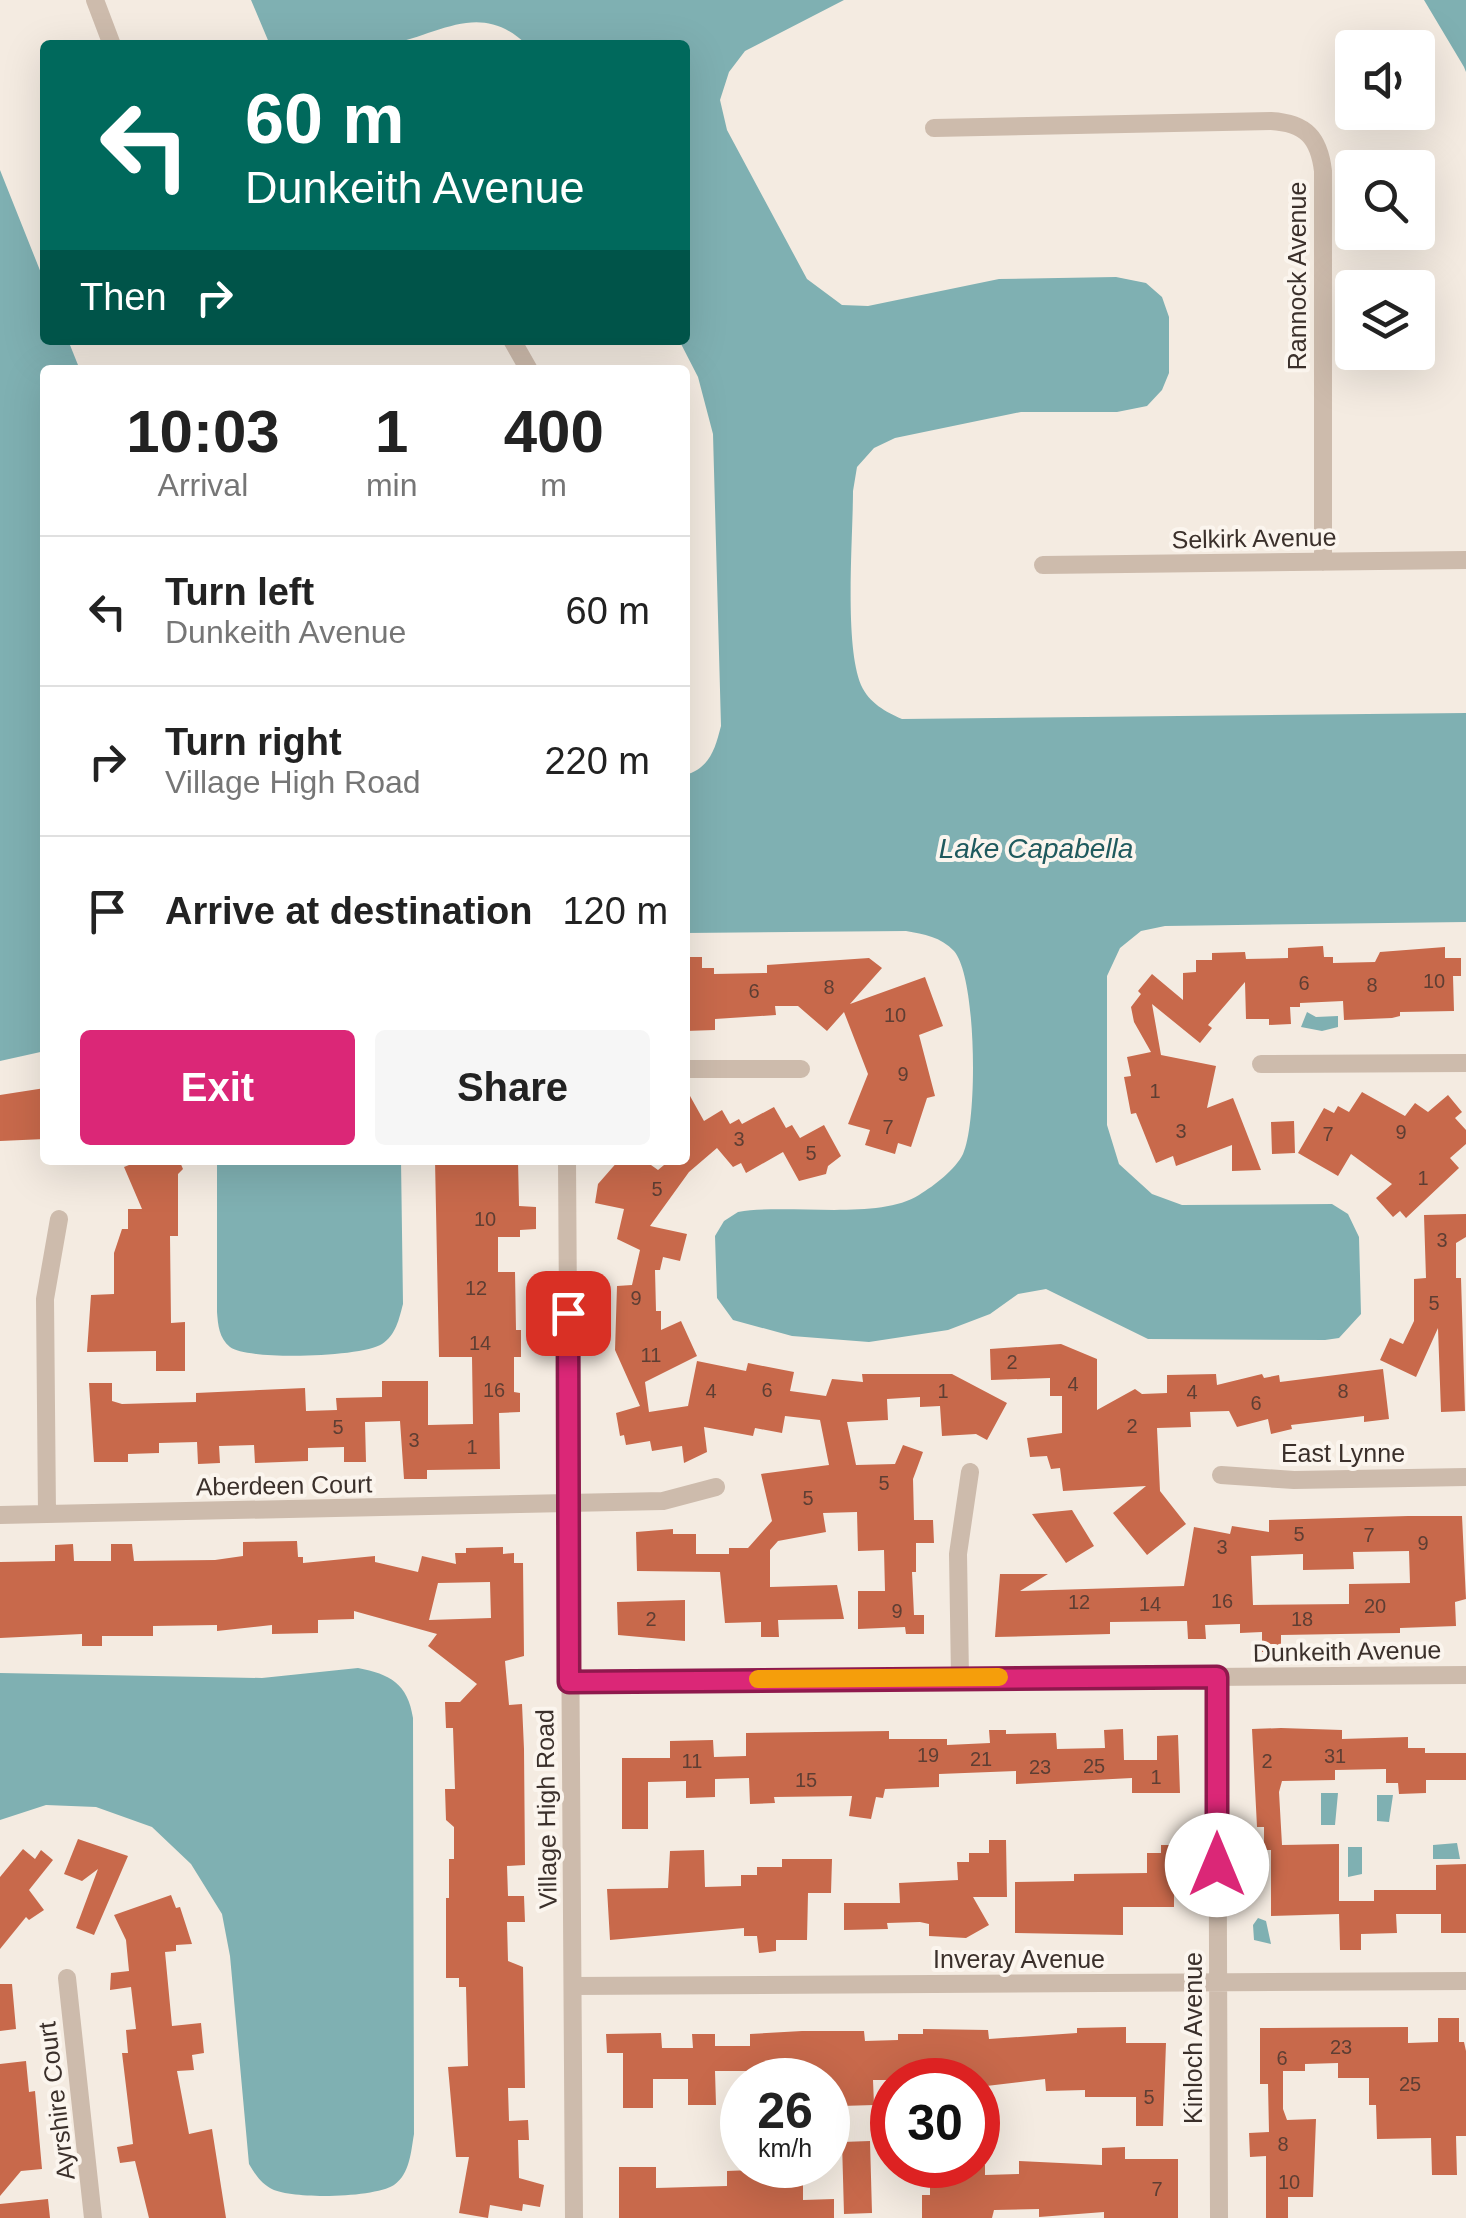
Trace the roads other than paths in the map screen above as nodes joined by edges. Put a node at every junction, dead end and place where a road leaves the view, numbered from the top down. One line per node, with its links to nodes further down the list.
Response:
1 (95, 0): 2 (street)
2 (110, 40)
3 (934, 128): 5 (street, Rannock Avenue)
4 (1466, 560): 5 (street, Selkirk Avenue)
5 (1323, 562): 6 (street, Selkirk Avenue)
6 (1043, 565)
7 (1262, 1064): 8 (street)
8 (1466, 1064)
9 (690, 1069): 10 (street)
10 (801, 1069)
11 (567, 1165): 17 (street, Village High Road)
12 (59, 1219): 18 (street)
13 (970, 1472): 21 (street)
14 (1221, 1475): 15 (street, East Lynne)
15 (1466, 1477)
16 (716, 1486): 17 (street, Aberdeen Court)
17 (569, 1504): 18 (street, Aberdeen Court); 23 (street, Village High Road)
18 (46, 1514): 19 (street, Aberdeen Court)
19 (0, 1515)
20 (1466, 1675): 22 (street, Dunkeith Avenue)
21 (960, 1677): 22 (street, Dunkeith Avenue); 23 (street, Dunkeith Avenue)
22 (1217, 1677): 26 (street, Kinloch Avenue)
23 (569, 1682): 27 (street, Village High Road)
24 (67, 1978): 28 (street, Ayrshire Court)
25 (1466, 1981): 26 (street, Inveray Avenue)
26 (1218, 1983): 27 (street, Inveray Avenue); 30 (street, Kinloch Avenue)
27 (572, 1986): 29 (street, Village High Road)
28 (93, 2218)
29 (574, 2218)
30 (1220, 2218)

